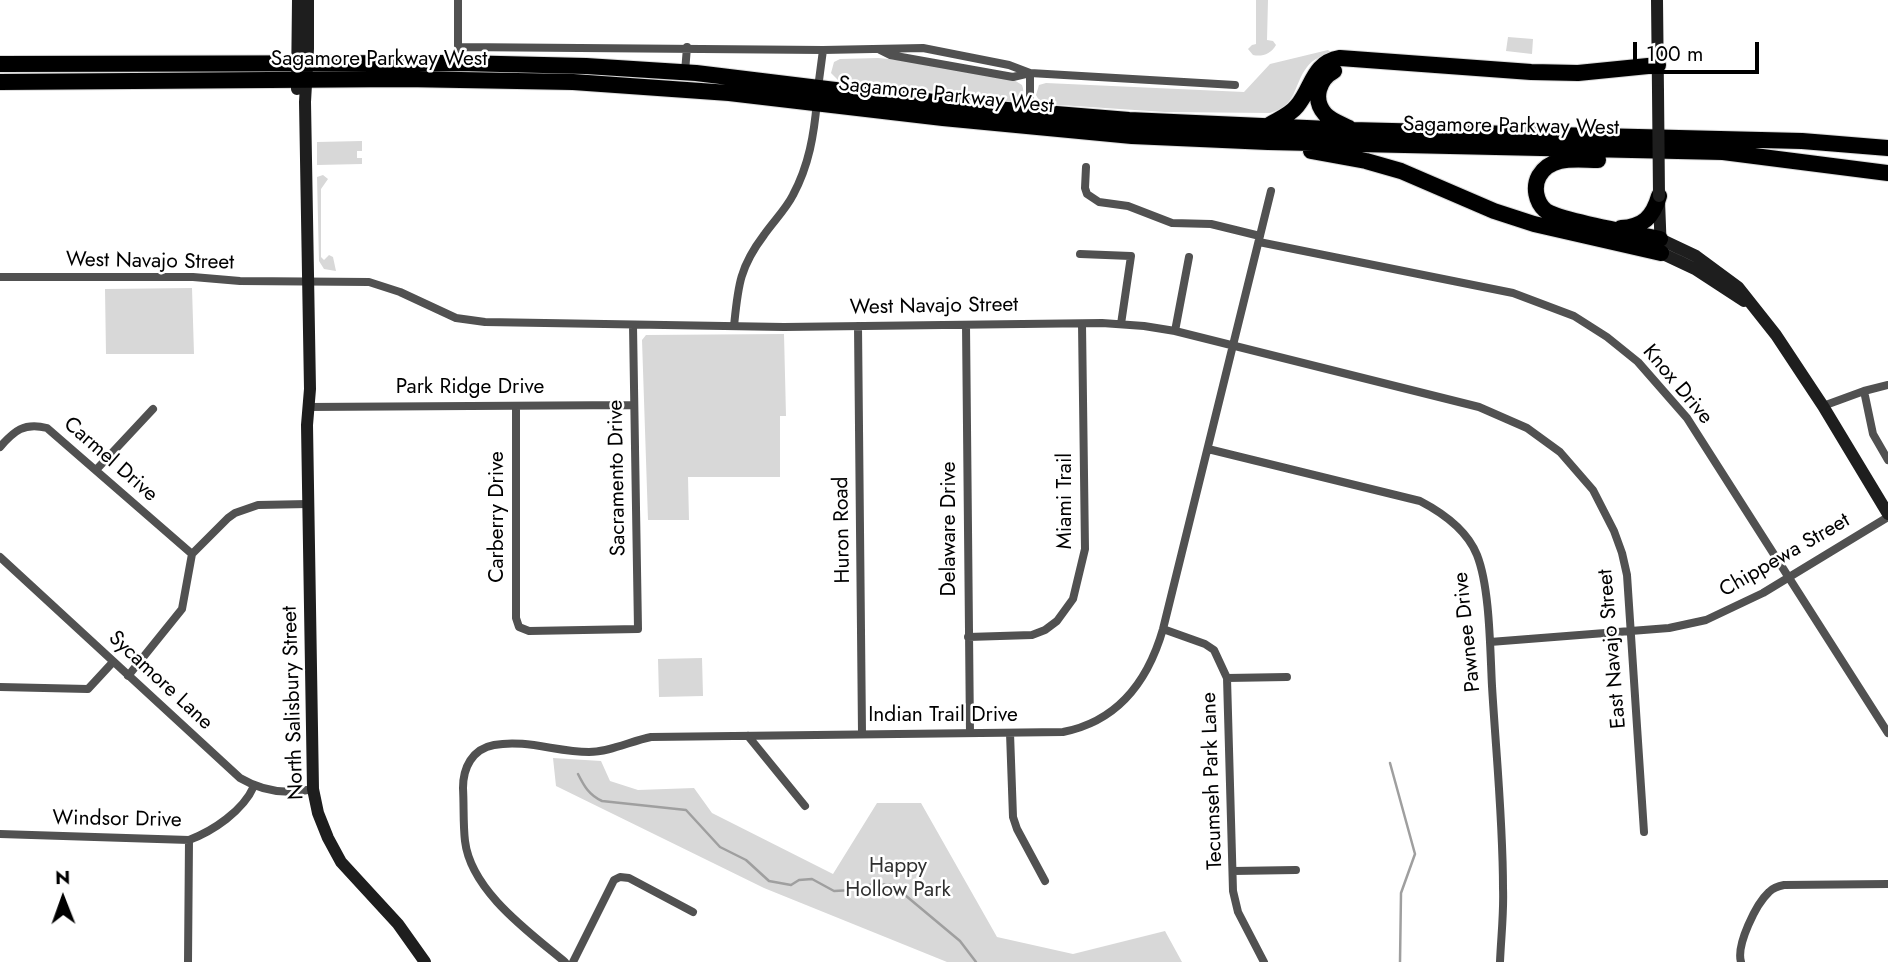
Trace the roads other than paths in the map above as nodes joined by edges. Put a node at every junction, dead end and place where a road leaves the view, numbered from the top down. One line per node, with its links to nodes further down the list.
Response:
1 (298, 0): 9 (street, North Salisbury Street)
2 (308, 0): 9 (street, North Salisbury Street)
3 (458, 0): 7 (street)
4 (1657, 0): 12 (street)
5 (687, 47): 6 (street); 7 (street); 10 (street)
6 (823, 50): 11 (street); 15 (street)
7 (458, 55): 9 (highway, Sagamore Parkway West); 10 (highway, Sagamore Parkway West)
8 (0, 64): 9 (highway, Sagamore Parkway West)
9 (302, 71): 13 (highway, Sagamore Parkway West); 16 (highway, Sagamore Parkway West); 32 (street, North Salisbury Street)
10 (685, 72): 15 (highway, Sagamore Parkway West)
11 (1030, 73): 14 (street); 17 (street)
12 (1658, 77): 18 (highway); 19 (highway); 25 (street, bridge)
13 (0, 82)
14 (1235, 85)
15 (818, 87): 16 (street); 17 (highway, Sagamore Parkway West)
16 (817, 104): 19 (highway, Sagamore Parkway West); 37 (street)
17 (1030, 113): 19 (highway, Sagamore Parkway West)
18 (1351, 130): 19 (highway, Sagamore Parkway West); 20 (highway, Sagamore Parkway West)
19 (1267, 134): 21 (highway, Sagamore Parkway West); 28 (highway)
20 (1888, 148)
21 (1671, 151): 23 (highway, Sagamore Parkway West); 26 (highway)
22 (1086, 167): 27 (street, Knox Drive)
23 (1888, 173)
24 (1271, 191): 27 (street, Indian Trail Drive)
25 (1659, 196): 26 (highway); 28 (street)
26 (1616, 229): 28 (highway)
27 (1259, 239): 40 (street, Indian Trail Drive); 56 (street, Knox Drive)
28 (1660, 246): 45 (street)
29 (1080, 254): 34 (street)
30 (1189, 257): 39 (street)
31 (0, 277): 32 (street, West Navajo Street)
32 (304, 281): 36 (street, West Navajo Street); 46 (street, North Salisbury Street)
33 (1082, 324): 34 (street, West Navajo Street); 35 (street, West Navajo Street); 60 (street, Miami Trail)
34 (1122, 324): 39 (street, West Navajo Street)
35 (966, 325): 38 (street, West Navajo Street); 60 (street, Delaware Drive)
36 (634, 326): 37 (street, West Navajo Street); 43 (street, Sacramento Drive)
37 (734, 326): 38 (street, West Navajo Street)
38 (858, 326): 67 (street, Huron Road)
39 (1175, 331): 40 (street, West Navajo Street)
40 (1233, 345): 49 (street, Indian Trail Drive); 59 (street, East Navajo Street)
41 (1888, 385): 42 (street)
42 (1864, 391): 45 (street); 50 (street)
43 (634, 405): 44 (street, Park Ridge Drive); 57 (street, Sacramento Drive)
44 (516, 406): 46 (street, Park Ridge Drive); 57 (street, Carberry Drive)
45 (1823, 406): 53 (street)
46 (307, 407): 52 (street, North Salisbury Street)
47 (153, 409): 51 (street)
48 (0, 447): 51 (street, Carmel Drive)
49 (1208, 449): 58 (street, Indian Trail Drive); 61 (street, Pawnee Drive)
50 (1888, 460)
51 (96, 470): 54 (street, Carmel Drive)
52 (308, 504): 54 (street); 73 (street, North Salisbury Street)
53 (1888, 516): 56 (street, Chippewa Street)
54 (192, 554): 63 (street)
55 (0, 557): 62 (street, Sycamore Lane)
56 (1788, 577): 59 (street, Chippewa Street); 70 (street, Knox Drive)
57 (519, 627)
58 (1163, 629): 65 (street, Tecumseh Park Lane); 69 (street, Indian Trail Drive)
59 (1631, 631): 61 (street, Chippewa Street); 75 (street, East Navajo Street)
60 (968, 638): 68 (street, Delaware Drive)
61 (1490, 642): 88 (street, Pawnee Drive)
62 (113, 662): 63 (street, Sycamore Lane); 66 (street)
63 (128, 676): 72 (street, Sycamore Lane)
64 (1287, 677): 65 (street)
65 (1227, 678): 79 (street, Tecumseh Park Lane)
66 (0, 687)
67 (862, 733): 68 (street, Indian Trail Drive); 71 (street, Indian Trail Drive)
68 (970, 733): 69 (street, Indian Trail Drive)
69 (1010, 733): 80 (street)
70 (1888, 733)
71 (748, 736): 74 (street); 85 (street, Indian Trail Drive)
72 (254, 786): 73 (street, Sycamore Lane); 77 (street, Windsor Drive)
73 (313, 789): 84 (street, North Salisbury Street)
74 (805, 806)
75 (1644, 832)
76 (0, 834): 77 (street, Windsor Drive)
77 (188, 840): 83 (street)
78 (1296, 870): 79 (street)
79 (1233, 872): 87 (street, Tecumseh Park Lane)
80 (1045, 881)
81 (1888, 884): 89 (street)
82 (693, 912): 86 (street)
83 (188, 962)
84 (425, 962)
85 (565, 962)
86 (573, 962)
87 (1264, 962)
88 (1500, 962)
89 (1741, 962)

